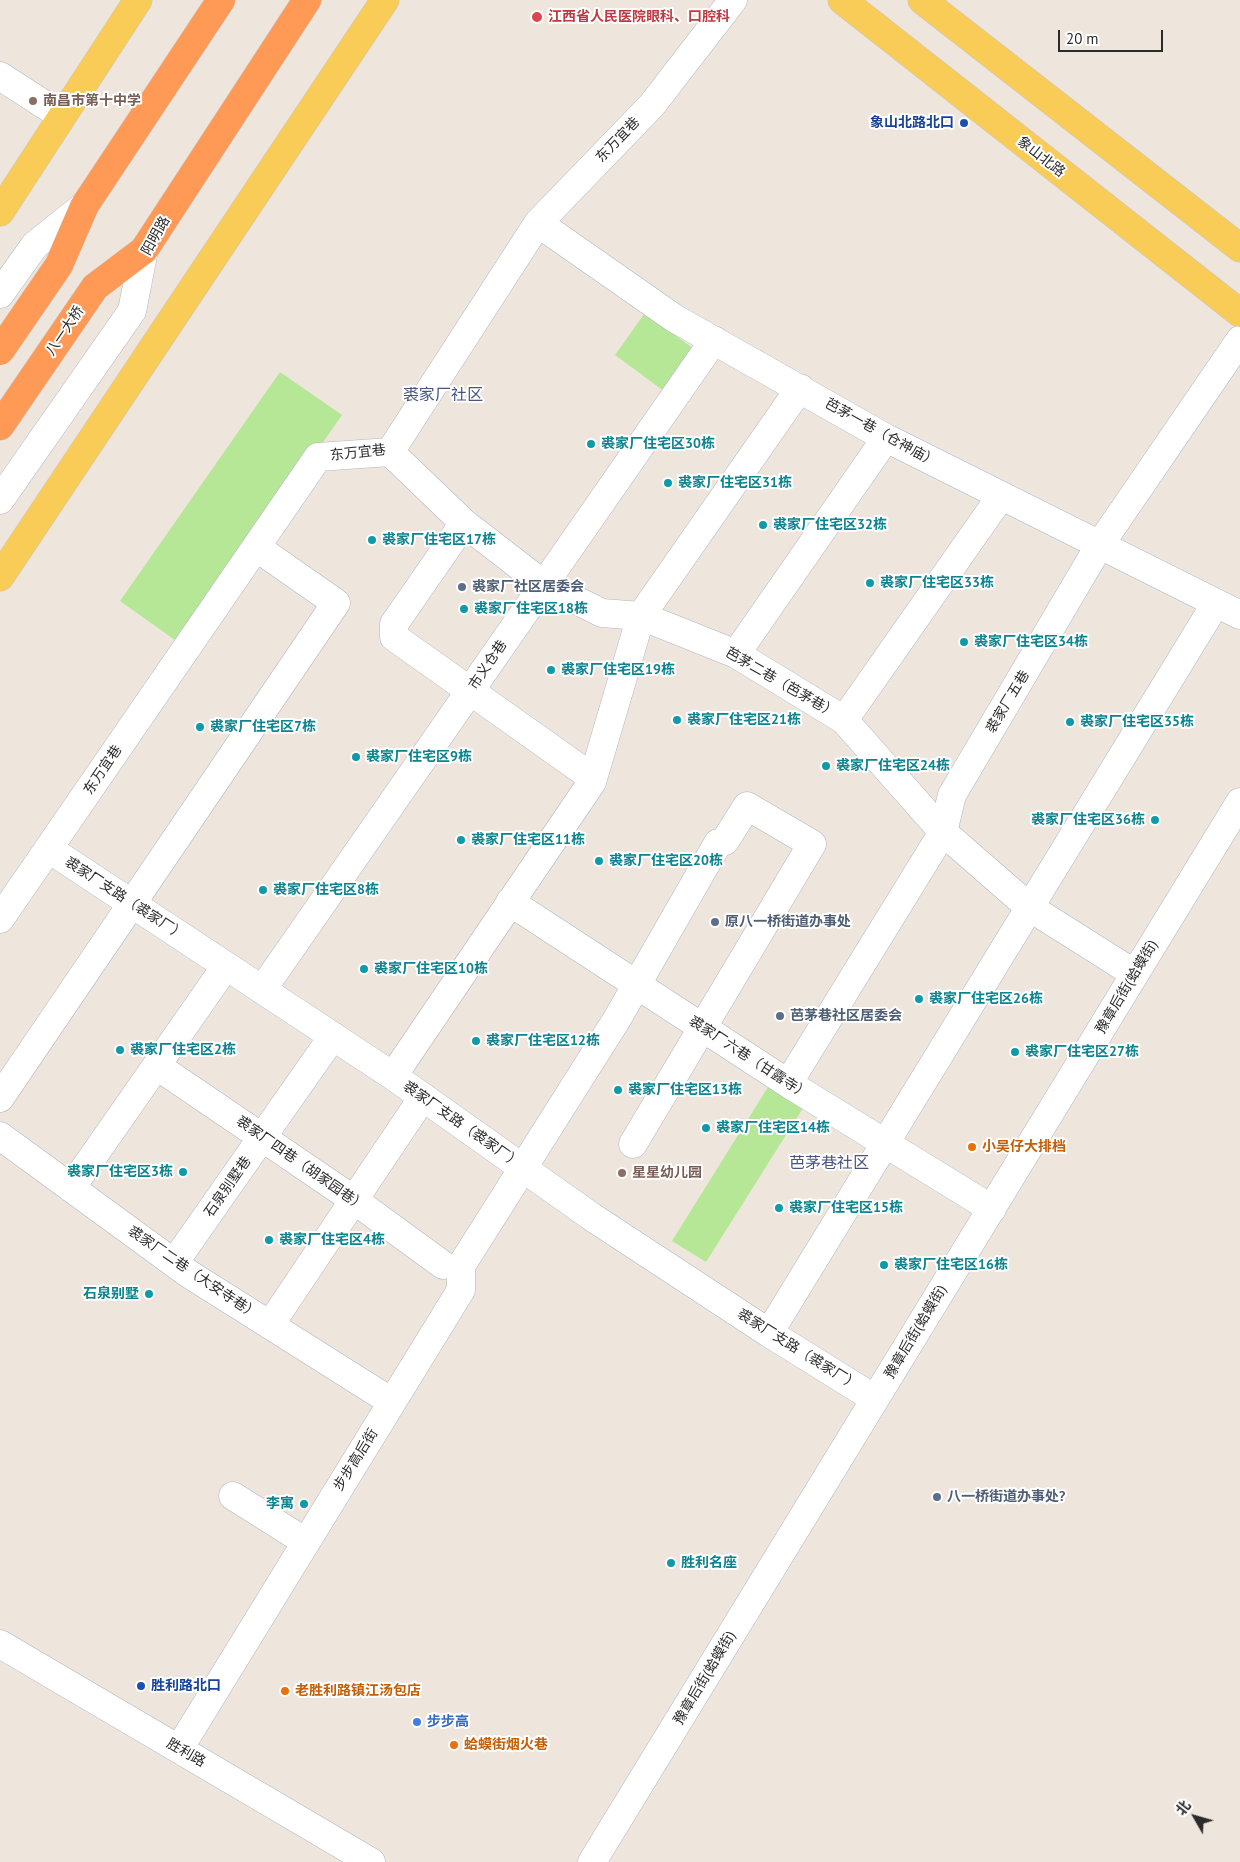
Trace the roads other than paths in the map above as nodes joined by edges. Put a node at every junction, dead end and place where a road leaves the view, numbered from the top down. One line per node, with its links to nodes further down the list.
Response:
1 (138, 0): 9 (main road)
2 (222, 0): 10 (highway)
3 (307, 0): 14 (highway, 阳明路)
4 (385, 0): 29 (main road)
5 (733, 0): 12 (street, 东万宜巷)
6 (842, 0): 16 (main road, 象山北路)
7 (922, 0): 13 (main road)
8 (0, 76): 9 (street)
9 (62, 116): 11 (main road)
10 (85, 205): 15 (street); 19 (highway, bridge)
11 (0, 212)
12 (538, 223): 17 (street, 芭茅一巷（仓神庙）); 23 (street, 东万宜巷)
13 (1240, 248)
14 (144, 250): 21 (highway, 八一大桥); 25 (street, 阳明路)
15 (0, 294)
16 (1240, 313)
17 (714, 340): 20 (street, 芭茅一巷（仓神庙）); 30 (street, 市义仓巷)
18 (1240, 340): 27 (street, 裘家厂五巷)
19 (0, 351)
20 (800, 388): 22 (street, 芭茅一巷（仓神庙）); 33 (street)
21 (0, 426)
22 (886, 438): 24 (street, 芭茅一巷（仓神庙）); 34 (street)
23 (390, 452): 26 (street, 芭茅二巷（芭茅巷）); 28 (street, 东万宜巷)
24 (1001, 496): 27 (street, 芭茅一巷（仓神庙）); 36 (street)
25 (0, 500)
26 (464, 523): 30 (street, 芭茅二巷（芭茅巷）); 35 (street)
27 (1100, 546): 31 (street, 芭茅一巷（仓神庙）); 39 (street, 裘家厂五巷)
28 (256, 547): 40 (street, 东万宜巷); 42 (street)
29 (0, 577)
30 (543, 584): 33 (street, 芭茅二巷（芭茅巷）); 35 (street, 市义仓巷)
31 (1216, 603): 32 (street, 芭茅一巷（仓神庙）); 43 (street)
32 (1240, 614)
33 (641, 616): 34 (street, 芭茅二巷（芭茅巷）); 37 (street)
34 (736, 654): 36 (street, 芭茅二巷（芭茅巷）)
35 (470, 691): 37 (street); 48 (street, 市义仓巷)
36 (844, 720): 39 (street, 芭茅二巷（芭茅巷）)
37 (592, 778): 41 (street)
38 (1240, 802): 46 (street, 豫章后街(蛤蟆街))
39 (943, 832): 43 (street, 芭茅二巷（芭茅巷）); 52 (street, 裘家厂五巷)
40 (49, 849): 42 (street, 裘家厂支路（裘家厂）); 44 (street, 东万宜巷)
41 (510, 902): 47 (street, 裘家厂六巷（甘露寺）); 53 (street)
42 (132, 904): 45 (street, 裘家厂支路（裘家厂）); 55 (street)
43 (1030, 907): 46 (street, 芭茅二巷（芭茅巷）); 58 (street)
44 (0, 919)
45 (226, 966): 48 (street, 裘家厂支路（裘家厂）); 51 (street)
46 (1135, 974): 63 (street, 豫章后街(蛤蟆街))
47 (638, 986): 49 (street, 裘家厂六巷（甘露寺）); 49 (street, 步步高后街); 60 (street, 步步高后街)
48 (262, 990): 50 (street, 裘家厂支路（裘家厂）)
49 (703, 1028): 58 (street, 裘家厂六巷（甘露寺）); 59 (street)
50 (333, 1036): 53 (street, 裘家厂支路（裘家厂）); 57 (street, 石泉别墅巷)
51 (157, 1066): 57 (street, 裘家厂四巷（胡家园巷）); 61 (street)
52 (794, 1074)
53 (393, 1076): 54 (street, 裘家厂支路（裘家厂）)
54 (423, 1097): 60 (street, 裘家厂支路（裘家厂）); 62 (street)
55 (0, 1098)
56 (0, 1136): 61 (street, 裘家厂二巷（大安寺巷）)
57 (262, 1137): 62 (street, 裘家厂四巷（胡家园巷）); 64 (street, 石泉别墅巷)
58 (885, 1143): 63 (street, 裘家厂六巷（甘露寺）); 67 (street)
59 (633, 1144)
60 (524, 1169): 67 (street, 裘家厂支路（裘家厂）); 69 (street, 步步高后街)
61 (71, 1188): 64 (street, 裘家厂二巷（大安寺巷）)
62 (354, 1200): 65 (street, 裘家厂四巷（胡家园巷）); 66 (street)
63 (992, 1208): 68 (street, 豫章后街(蛤蟆街))
64 (174, 1263): 66 (street, 裘家厂二巷（大安寺巷）)
65 (443, 1265)
66 (270, 1325): 69 (street, 裘家厂二巷（大安寺巷）)
67 (769, 1333): 68 (street, 裘家厂支路（裘家厂）)
68 (875, 1399): 75 (street, 豫章后街(蛤蟆街))
69 (392, 1402): 71 (street, 步步高后街)
70 (233, 1496): 71 (street)
71 (306, 1542): 73 (street, 步步高后街)
72 (0, 1644): 73 (street, 胜利路)
73 (179, 1749): 74 (street, 胜利路)
74 (371, 1862)
75 (592, 1862)

